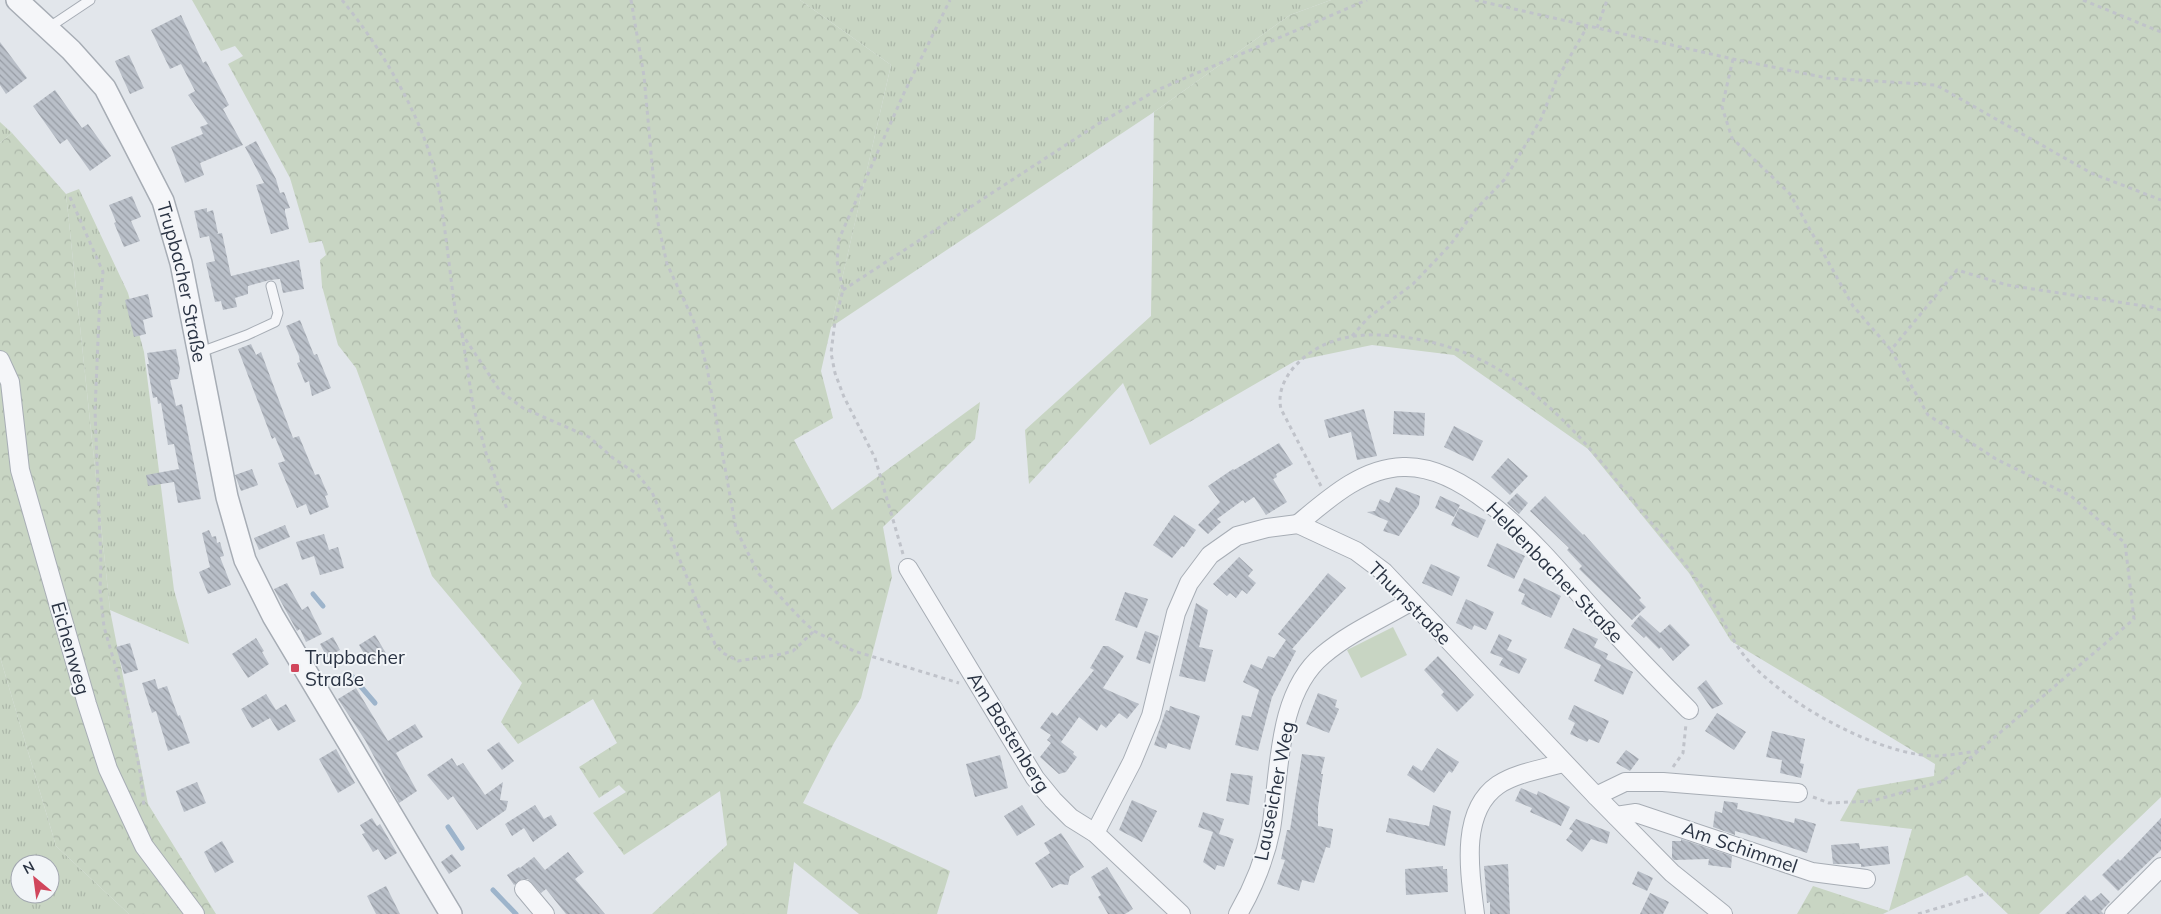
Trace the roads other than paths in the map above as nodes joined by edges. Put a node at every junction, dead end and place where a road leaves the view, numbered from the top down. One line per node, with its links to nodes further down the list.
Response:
1 (17, 0): 3 (street, Trupbacher Straße)
2 (90, 0): 3 (lane)
3 (47, 28): 5 (street, Trupbacher Straße)
4 (271, 286): 5 (lane)
5 (198, 353): 20 (street, Trupbacher Straße)
6 (0, 360): 19 (street, Eichenweg)
7 (1298, 524): 9 (street, Thurnstraße); 10 (street, Heldenbacher Straße); 15 (street)
8 (908, 568): 15 (street, Am Bastenberg)
9 (1410, 602): 11 (street, Thurnstraße); 23 (street, Lauseicher Weg)
10 (1689, 710)
11 (1563, 762): 13 (street, Thurnstraße); 24 (street)
12 (1798, 793): 13 (street)
13 (1596, 796): 14 (street, Thurnstraße)
14 (1616, 816): 17 (street, Am Schimmel); 25 (street, Thurnstraße)
15 (1095, 833): 22 (street, Am Bastenberg)
16 (2161, 867): 26 (street)
17 (1866, 879)
18 (524, 888): 21 (street)
19 (195, 914)
20 (451, 914)
21 (545, 914)
22 (1181, 914)
23 (1238, 914)
24 (1475, 914)
25 (1723, 914)
26 (2114, 914)

